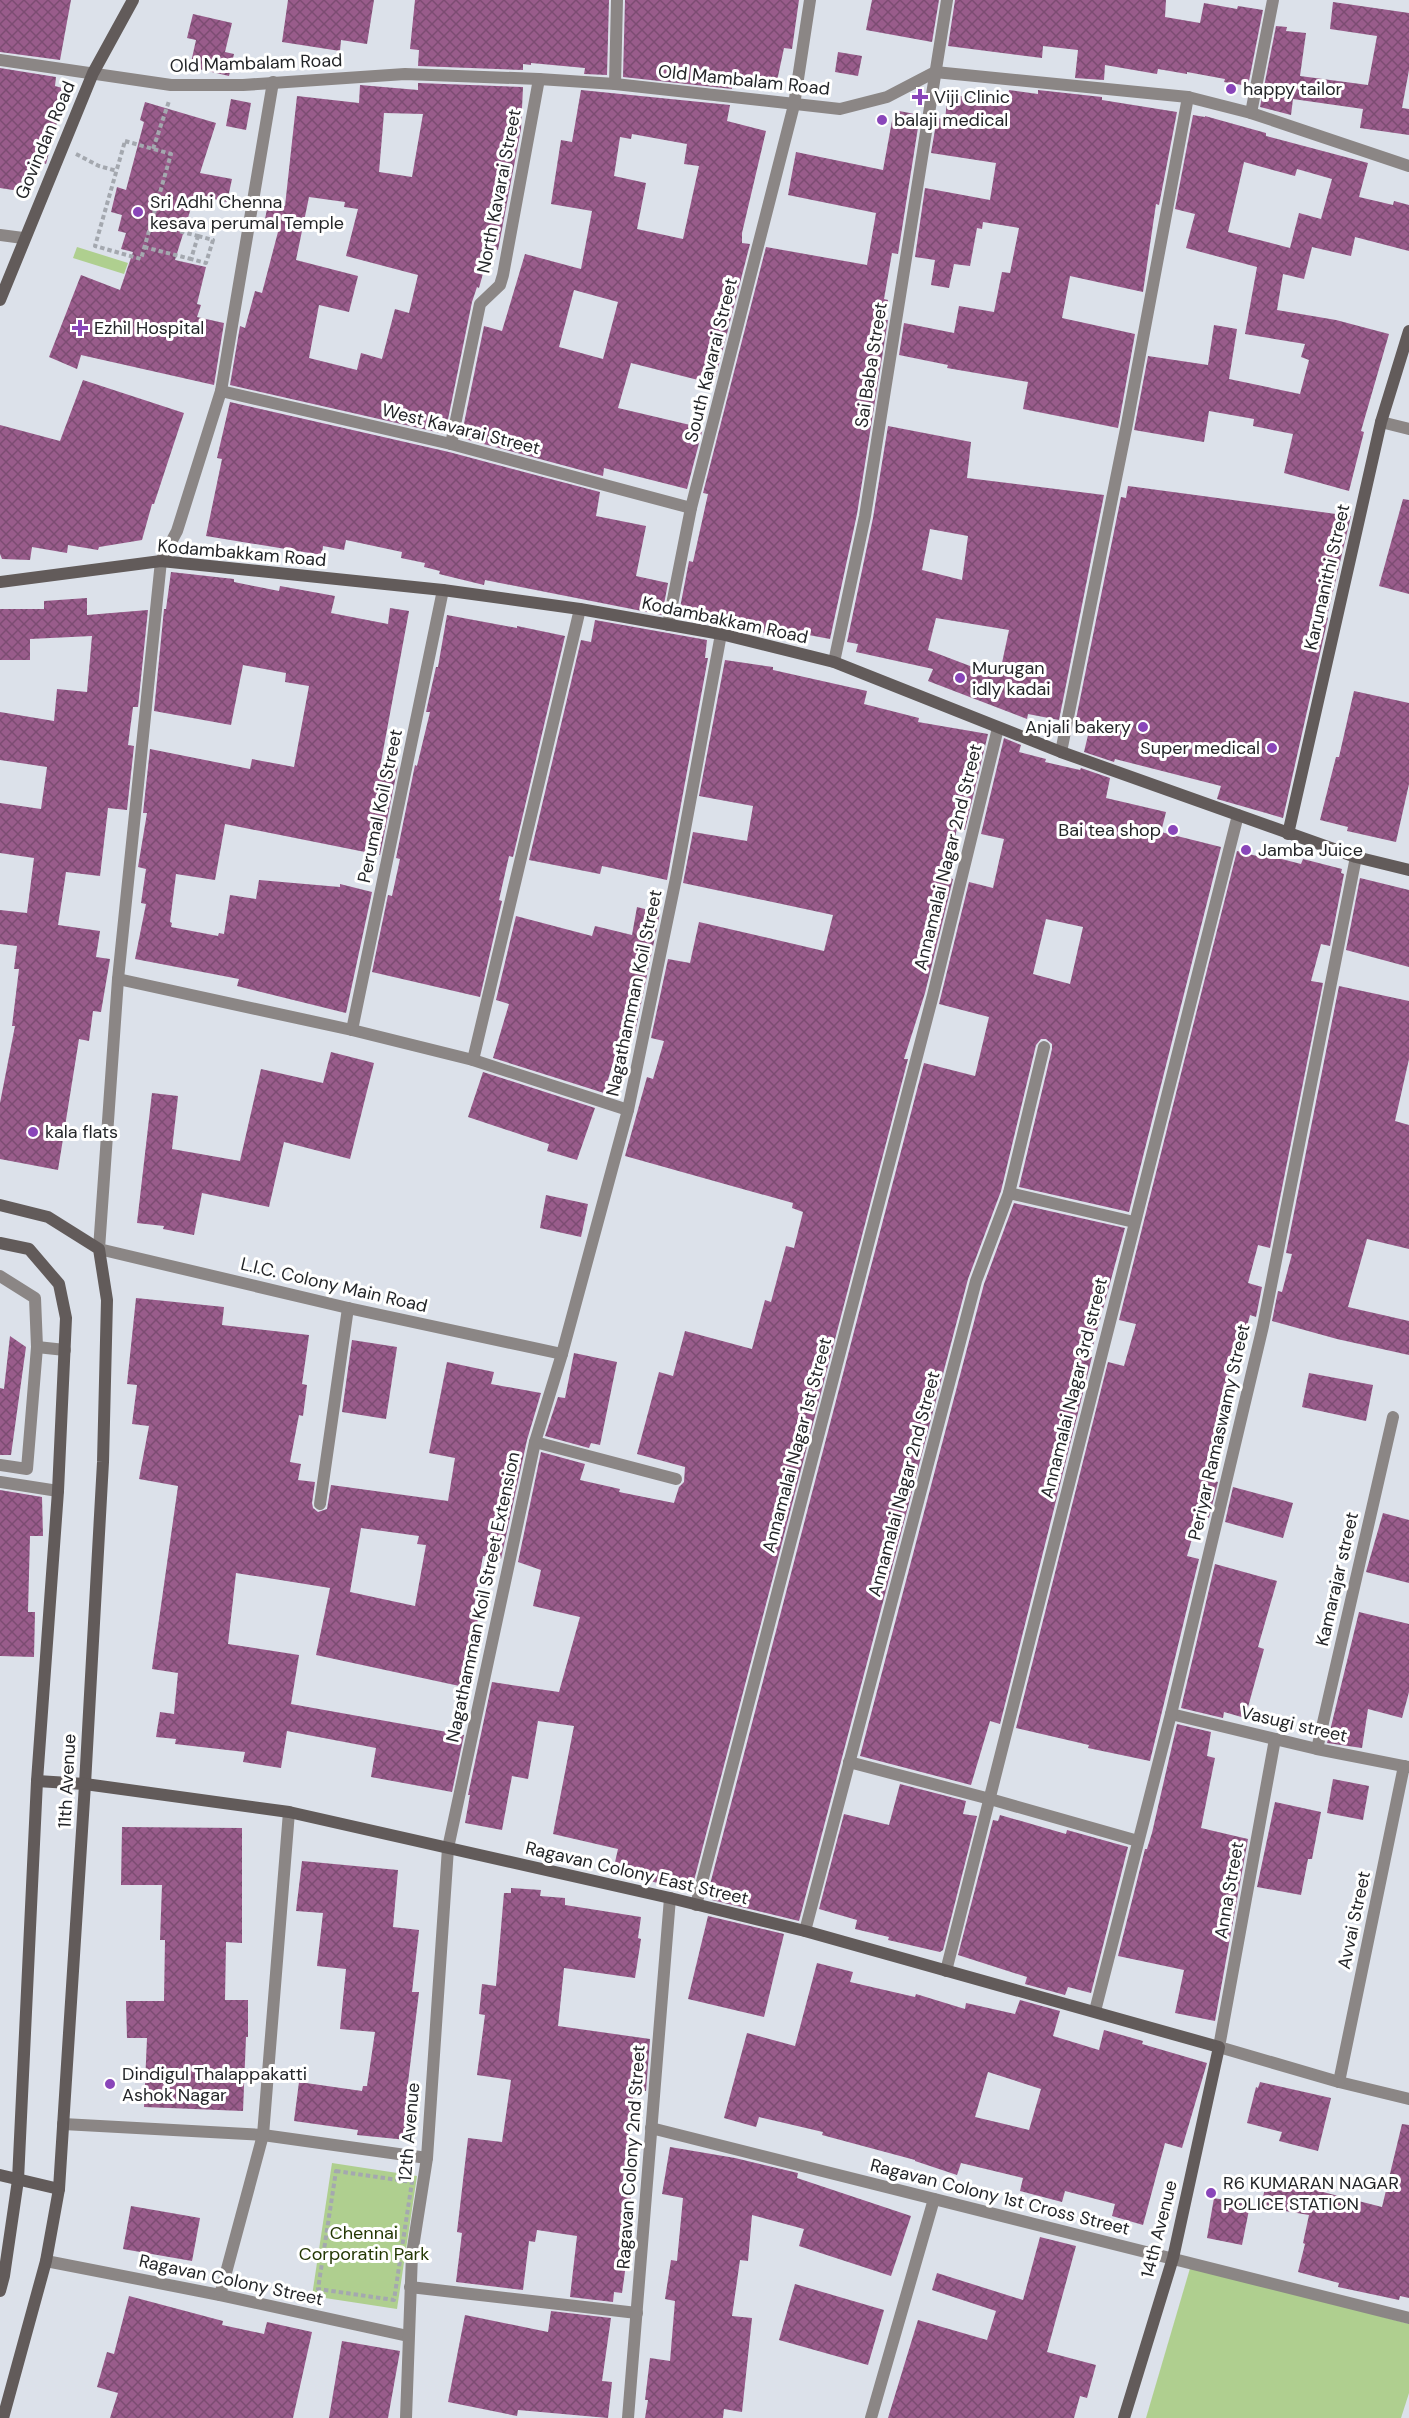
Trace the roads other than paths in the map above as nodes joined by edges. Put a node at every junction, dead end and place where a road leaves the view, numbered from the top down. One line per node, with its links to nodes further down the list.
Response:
1 (133, 0): 8 (main road, Govindan Road)
2 (617, 0): 11 (street)
3 (810, 0): 13 (street, South Kavarai Street)
4 (946, 0): 7 (street, Sai Baba Street)
5 (1273, 0): 14 (street)
6 (0, 60): 8 (street, Old Mambalam Road)
7 (935, 72): 12 (street); 13 (street, Old Mambalam Road); 31 (street, Sai Baba Street)
8 (93, 73): 10 (street, Old Mambalam Road); 17 (main road, Govindan Road)
9 (539, 79): 10 (street, Old Mambalam Road); 11 (street, Old Mambalam Road); 23 (street, North Kavarai Street)
10 (273, 82): 20 (street)
11 (615, 84): 13 (street, Old Mambalam Road)
12 (1188, 97): 14 (street); 33 (street)
13 (794, 105): 24 (street, South Kavarai Street)
14 (1251, 113): 15 (street)
15 (1409, 166)
16 (0, 235): 17 (street)
17 (23, 238): 18 (main road, Govindan Road)
18 (0, 300)
19 (1409, 331): 21 (main road, Karunanithi Street)
20 (221, 391): 23 (street, West Kavarai Street); 25 (street)
21 (1381, 422): 22 (street); 35 (main road, Karunanithi Street)
22 (1409, 429)
23 (451, 444): 24 (street, West Kavarai Street)
24 (691, 508): 29 (street, South Kavarai Street)
25 (161, 561): 26 (main road, Kodambakkam Road); 27 (main road, Kodambakkam Road); 38 (street)
26 (0, 582)
27 (443, 590): 28 (main road, Kodambakkam Road); 40 (street, Perumal Koil Street)
28 (580, 609): 29 (main road, Kodambakkam Road); 42 (street)
29 (668, 625): 30 (main road, Kodambakkam Road)
30 (721, 634): 31 (main road, Kodambakkam Road); 43 (street, Nagathamman Koil Street)
31 (834, 662): 32 (main road, Kodambakkam Road)
32 (998, 728): 33 (main road, Kodambakkam Road); 39 (street, Annamalai Nagar 2nd Street)
33 (1061, 752): 34 (main road, Kodambakkam Road)
34 (1238, 815): 35 (main road, Kodambakkam Road); 46 (street, Annamalai Nagar 3rd street)
35 (1288, 834): 36 (main road, Kodambakkam Road)
36 (1356, 857): 37 (main road, Kodambakkam Road); 61 (street, Periyar Ramaswamy Street)
37 (1409, 870)
38 (118, 979): 40 (street); 48 (street)
39 (933, 995): 73 (street, Annamalai Nagar 1st Street)
40 (352, 1030): 42 (street)
41 (1044, 1047): 44 (street, Annamalai Nagar 2nd Street)
42 (473, 1060): 43 (street)
43 (628, 1110): 53 (street, Nagathamman Koil Street)
44 (1009, 1193): 46 (street); 64 (street, Annamalai Nagar 2nd Street)
45 (0, 1205): 48 (main road)
46 (1134, 1222): 68 (street, Annamalai Nagar 3rd street)
47 (0, 1243): 52 (main road, 11th Avenue)
48 (99, 1249): 50 (street, L.I.C. Colony Main Road); 67 (main road, 11th Avenue)
49 (0, 1276): 51 (street)
50 (348, 1308): 53 (street, L.I.C. Colony Main Road); 60 (street)
51 (37, 1347): 52 (street); 56 (street)
52 (65, 1350): 59 (main road, 11th Avenue)
53 (562, 1354): 55 (street, Nagathamman Koil Street Extension)
54 (1393, 1418): 63 (street, Kamarajar street)
55 (535, 1442): 57 (street); 71 (street, Nagathamman Koil Street Extension)
56 (0, 1466)
57 (676, 1479)
58 (0, 1482): 59 (street)
59 (58, 1491): 66 (main road, 11th Avenue)
60 (320, 1504)
61 (1171, 1714): 62 (street, Vasugi street); 70 (street, Periyar Ramaswamy Street)
62 (1275, 1739): 63 (street, Vasugi street); 77 (street, Anna Street)
63 (1317, 1749): 65 (street, Vasugi street)
64 (849, 1762): 68 (street); 74 (street, Annamalai Nagar 2nd Street)
65 (1406, 1766): 78 (street, Avvai Street)
66 (37, 1781): 67 (main road, Ragavan Colony East Street); 85 (main road, 11th Avenue)
67 (85, 1784): 69 (main road, Ragavan Colony East Street); 80 (main road, 11th Avenue)
68 (990, 1799): 70 (street); 75 (street, Annamalai Nagar 3rd street)
69 (289, 1812): 71 (main road, Ragavan Colony East Street); 82 (street)
70 (1138, 1841): 76 (street, Periyar Ramaswamy Street)
71 (448, 1848): 72 (main road, Ragavan Colony East Street); 83 (street, 12th Avenue)
72 (669, 1898): 73 (main road, Ragavan Colony East Street); 81 (street, Ragavan Colony 2nd Street)
73 (696, 1905): 74 (main road, Ragavan Colony East Street)
74 (805, 1931): 75 (main road, Ragavan Colony East Street)
75 (946, 1971): 76 (main road, Ragavan Colony East Street)
76 (1095, 2011): 77 (main road, Ragavan Colony East Street)
77 (1219, 2047): 78 (street); 88 (main road, 14th Avenue)
78 (1339, 2082): 79 (street)
79 (1409, 2099)
80 (63, 2124): 82 (street); 86 (main road, 11th Avenue)
81 (651, 2128): 87 (street, Ragavan Colony 1st Cross Street); 93 (street, Ragavan Colony 2nd Street)
82 (263, 2135): 83 (street); 92 (street)
83 (427, 2158): 90 (street, 12th Avenue)
84 (0, 2175): 85 (main road)
85 (18, 2180): 86 (main road); 91 (main road, 11th Avenue)
86 (59, 2189): 89 (main road, 11th Avenue)
87 (934, 2199): 88 (street, Ragavan Colony 1st Cross Street); 99 (street)
88 (1173, 2258): 94 (street, Ragavan Colony 1st Cross Street); 100 (main road, 14th Avenue)
89 (46, 2261): 92 (street, Ragavan Colony Street); 96 (main road, 11th Avenue)
90 (410, 2287): 93 (street); 95 (street, 12th Avenue)
91 (0, 2291)
92 (220, 2295): 95 (street, Ragavan Colony Street)
93 (637, 2313): 98 (street, Ragavan Colony 2nd Street)
94 (1409, 2318)
95 (408, 2336): 97 (street, 12th Avenue)
96 (3, 2418)
97 (406, 2418)
98 (628, 2418)
99 (871, 2418)
100 (1124, 2418)

